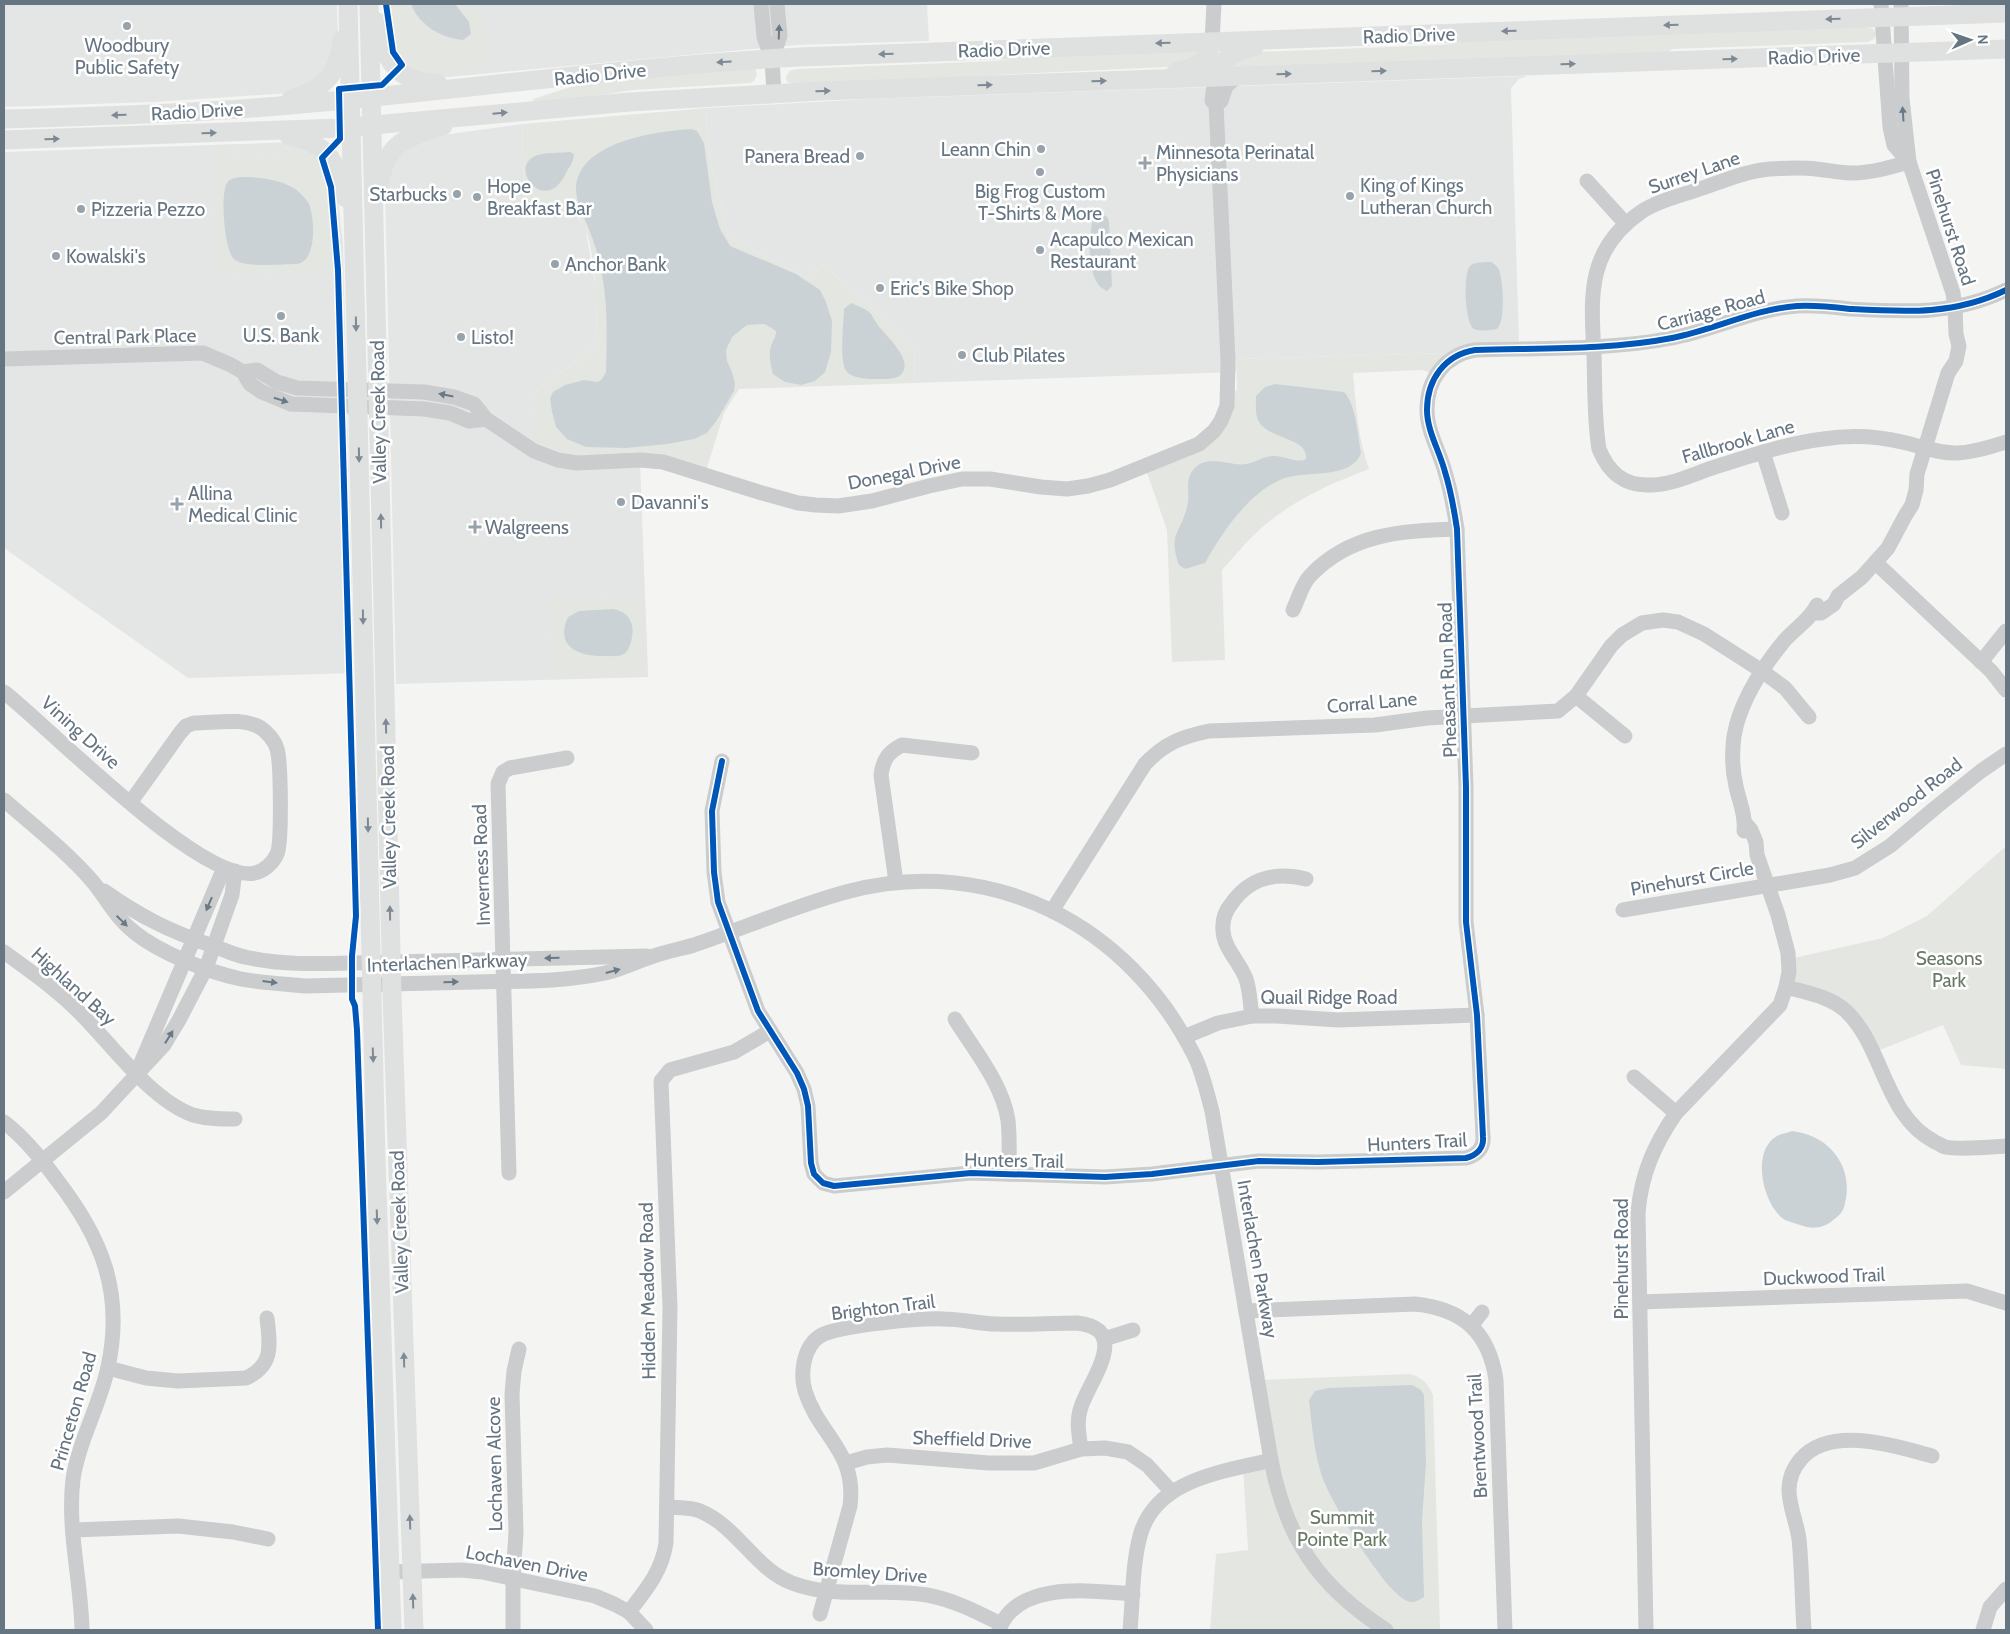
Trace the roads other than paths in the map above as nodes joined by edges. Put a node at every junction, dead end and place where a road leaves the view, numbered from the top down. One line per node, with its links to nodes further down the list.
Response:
1 (347, 4): 20 (main road, Valley Creek Road); 22 (main road)
2 (369, 4): 19 (main road, Valley Creek Road)
3 (374, 4): 17 (main road)
4 (761, 4): 13 (street)
5 (778, 4): 13 (street, one-way to 5)
6 (1214, 4): 10 (street)
7 (1891, 11): 8 (main road, Radio Drive); 9 (main road, Radio Drive, one-way to 9); 12 (street, Pinehurst Road)
8 (2006, 13)
9 (1295, 39): 10 (main road, Radio Drive); 15 (main road)
10 (1212, 42): 13 (main road, Radio Drive, one-way to 13); 16 (main road)
11 (2006, 49): 12 (main road, Radio Drive)
12 (1893, 53): 14 (main road, Radio Drive, one-way to 12); 29 (street, Pinehurst Road)
13 (772, 59): 17 (main road, Radio Drive, one-way to 17); 18 (street)
14 (1238, 76): 15 (main road, Radio Drive); 21 (street)
15 (1215, 77): 16 (main road, Radio Drive); 21 (street, Donegal Drive)
16 (1132, 80): 18 (main road, Radio Drive, one-way to 16)
17 (476, 87): 19 (main road, Radio Drive)
18 (774, 93): 23 (main road, Radio Drive, one-way to 18)
19 (371, 97): 20 (main road, Radio Drive); 25 (main road, Valley Creek Road)
20 (351, 99): 22 (main road, Radio Drive); 26 (main road, Valley Creek Road)
21 (1216, 104): 39 (street, Donegal Drive)
22 (267, 107): 24 (main road, Radio Drive, one-way to 24)
23 (478, 115): 25 (main road, Radio Drive); 31 (main road)
24 (4, 119)
25 (372, 125): 26 (main road, Radio Drive); 31 (main road, Valley Creek Road)
26 (351, 126): 27 (main road, Radio Drive); 33 (main road, Valley Creek Road)
27 (269, 131): 28 (main road, Radio Drive, one-way to 27); 33 (main road)
28 (4, 140)
29 (1909, 162): 32 (street, Surrey Lane); 35 (street, Pinehurst Road)
30 (1587, 181): 32 (street)
31 (374, 219): 39 (main road, Valley Creek Road)
32 (1626, 224): 36 (street, Surrey Lane)
33 (354, 226): 38 (main road, Valley Creek Road, one-way to 38)
34 (2006, 290): 35 (street, Carriage Road)
35 (1955, 307): 36 (street, Carriage Road); 41 (street, Pinehurst Road)
36 (1594, 346): 42 (street, Fallbrook Lane); 44 (street, Pheasant Run Road)
37 (4, 359): 38 (street, Central Park Place)
38 (358, 398): 39 (street, Central Park Place); 77 (main road, Valley Creek Road, one-way to 77)
39 (378, 400): 76 (main road, Valley Creek Road, one-way to 39)
40 (2006, 442): 41 (street, Fallbrook Lane)
41 (1925, 448): 42 (street, Fallbrook Lane); 45 (street, Pinehurst Road)
42 (1763, 452): 43 (street)
43 (1782, 513)
44 (1456, 529): 46 (street); 53 (street, Pheasant Run Road)
45 (1876, 563): 48 (street); 49 (street, Pinehurst Road)
46 (1293, 610)
47 (2006, 631): 48 (street)
48 (1982, 662): 50 (street)
49 (1762, 671): 52 (street, Corral Lane); 54 (street, Corral Lane); 66 (street, Pinehurst Road)
50 (2006, 690)
51 (4, 692): 61 (street, Vining Drive)
52 (1576, 696): 53 (street, Corral Lane); 55 (street)
53 (1463, 716): 68 (street, Corral Lane); 83 (street, Pheasant Run Road)
54 (1809, 717)
55 (1625, 736)
56 (972, 753): 65 (street)
57 (2006, 754): 66 (street, Silverwood Road)
58 (567, 758): 75 (street, Inverness Road)
59 (722, 761): 69 (street, Hunters Trail)
60 (4, 800): 64 (street, Interlachen Parkway)
61 (130, 803): 62 (street, Vining Drive); 62 (street, Vining Drive)
62 (230, 869): 70 (street, one-way to 70); 71 (street)
63 (1306, 878): 84 (street)
64 (93, 882): 70 (street, Interlachen Parkway); 74 (street, Interlachen Parkway, one-way to 74)
65 (896, 882): 68 (street, Interlachen Parkway); 69 (street, Interlachen Parkway)
66 (1767, 885): 67 (street, Pinehurst Circle); 82 (street, Pinehurst Road)
67 (1623, 910)
68 (1052, 911): 87 (street, Interlachen Parkway)
69 (728, 932): 73 (street, Interlachen Parkway); 86 (street, Hunters Trail)
70 (193, 940): 71 (street, Interlachen Parkway); 74 (street)
71 (213, 946): 77 (street, Interlachen Parkway); 78 (street)
72 (4, 952): 88 (street, Highland Bay)
73 (654, 956): 75 (street, Interlachen Parkway, one-way to 75); 79 (street, Interlachen Parkway, one-way to 73)
74 (185, 959): 78 (street, Interlachen Parkway); 88 (street)
75 (504, 960): 76 (street, Interlachen Parkway); 79 (street, Inverness Road)
76 (392, 962): 77 (street, Interlachen Parkway); 81 (main road, Valley Creek Road)
77 (371, 963): 80 (main road, Valley Creek Road)
78 (206, 968): 80 (street, Interlachen Parkway, one-way to 80); 88 (street, one-way to 78)
79 (504, 981): 81 (street, Interlachen Parkway, one-way to 79); 97 (street, Inverness Road)
80 (372, 984): 81 (street, Interlachen Parkway); 119 (main road, Valley Creek Road, one-way to 119)
81 (392, 984): 118 (main road, Valley Creek Road, one-way to 81)
82 (1786, 987): 90 (street, Pinehurst Road); 93 (street)
83 (1477, 1015): 84 (street, Quail Ridge Road); 94 (street, Pheasant Run Road)
84 (1252, 1016): 87 (street, Quail Ridge Road)
85 (955, 1019): 98 (street)
86 (770, 1031): 98 (street, Hunters Trail); 115 (street, Hidden Meadow Road)
87 (1184, 1037): 96 (street, Interlachen Parkway)
88 (136, 1074): 91 (street, Highland Bay); 95 (street)
89 (1634, 1077): 90 (street)
90 (1676, 1113): 100 (street, Pinehurst Road)
91 (235, 1120)
92 (4, 1122): 95 (street, Princeton Road)
93 (2006, 1146)
94 (1477, 1153): 96 (street, Hunters Trail)
95 (43, 1160): 99 (street); 109 (street, Princeton Road)
96 (1221, 1165): 98 (street, Hunters Trail); 102 (street, Interlachen Parkway)
97 (509, 1173)
98 (1009, 1174)
99 (4, 1192)
100 (1640, 1302): 101 (street, Duckwood Trail); 135 (street, Pinehurst Road)
101 (2006, 1303)
102 (1246, 1311): 105 (street); 112 (street, Interlachen Parkway)
103 (1482, 1312): 105 (street)
104 (267, 1318): 109 (street)
105 (1472, 1325): 134 (street, Brentwood Trail)
106 (1133, 1330): 107 (street)
107 (1104, 1339): 110 (street); 113 (street, Brighton Trail)
108 (519, 1349): 120 (street, Lochaven Alcove)
109 (108, 1368): 116 (street, Princeton Road)
110 (1081, 1449): 113 (street, Sheffield Drive); 114 (street, Sheffield Drive)
111 (1932, 1456): 136 (street)
112 (1271, 1460): 114 (street); 133 (street, Interlachen Parkway)
113 (846, 1463): 122 (street, Brighton Trail)
114 (1171, 1491): 123 (street)
115 (667, 1507): 122 (street, Bromley Drive); 124 (street, Hidden Meadow Road)
116 (74, 1530): 117 (street); 127 (street, Princeton Road)
117 (268, 1539)
118 (412, 1571): 119 (street, Lochaven Drive); 120 (street, Lochaven Drive); 129 (main road, Valley Creek Road, one-way to 118)
119 (390, 1572): 128 (main road, Valley Creek Road)
120 (512, 1579): 124 (street, Lochaven Drive); 130 (street, Lochaven Alcove)
121 (2006, 1589): 137 (street)
122 (826, 1592): 125 (street, Brighton Trail); 126 (street, Bromley Drive)
123 (1133, 1594): 126 (street); 132 (street)
124 (629, 1612): 131 (street, Lochaven Drive)
125 (820, 1614)
126 (1000, 1627)
127 (82, 1630)
128 (392, 1630)
129 (414, 1630)
130 (513, 1630)
131 (646, 1630)
132 (1130, 1630)
133 (1386, 1630)
134 (1506, 1630)
135 (1646, 1630)
136 (1804, 1630)
137 (1982, 1630)

